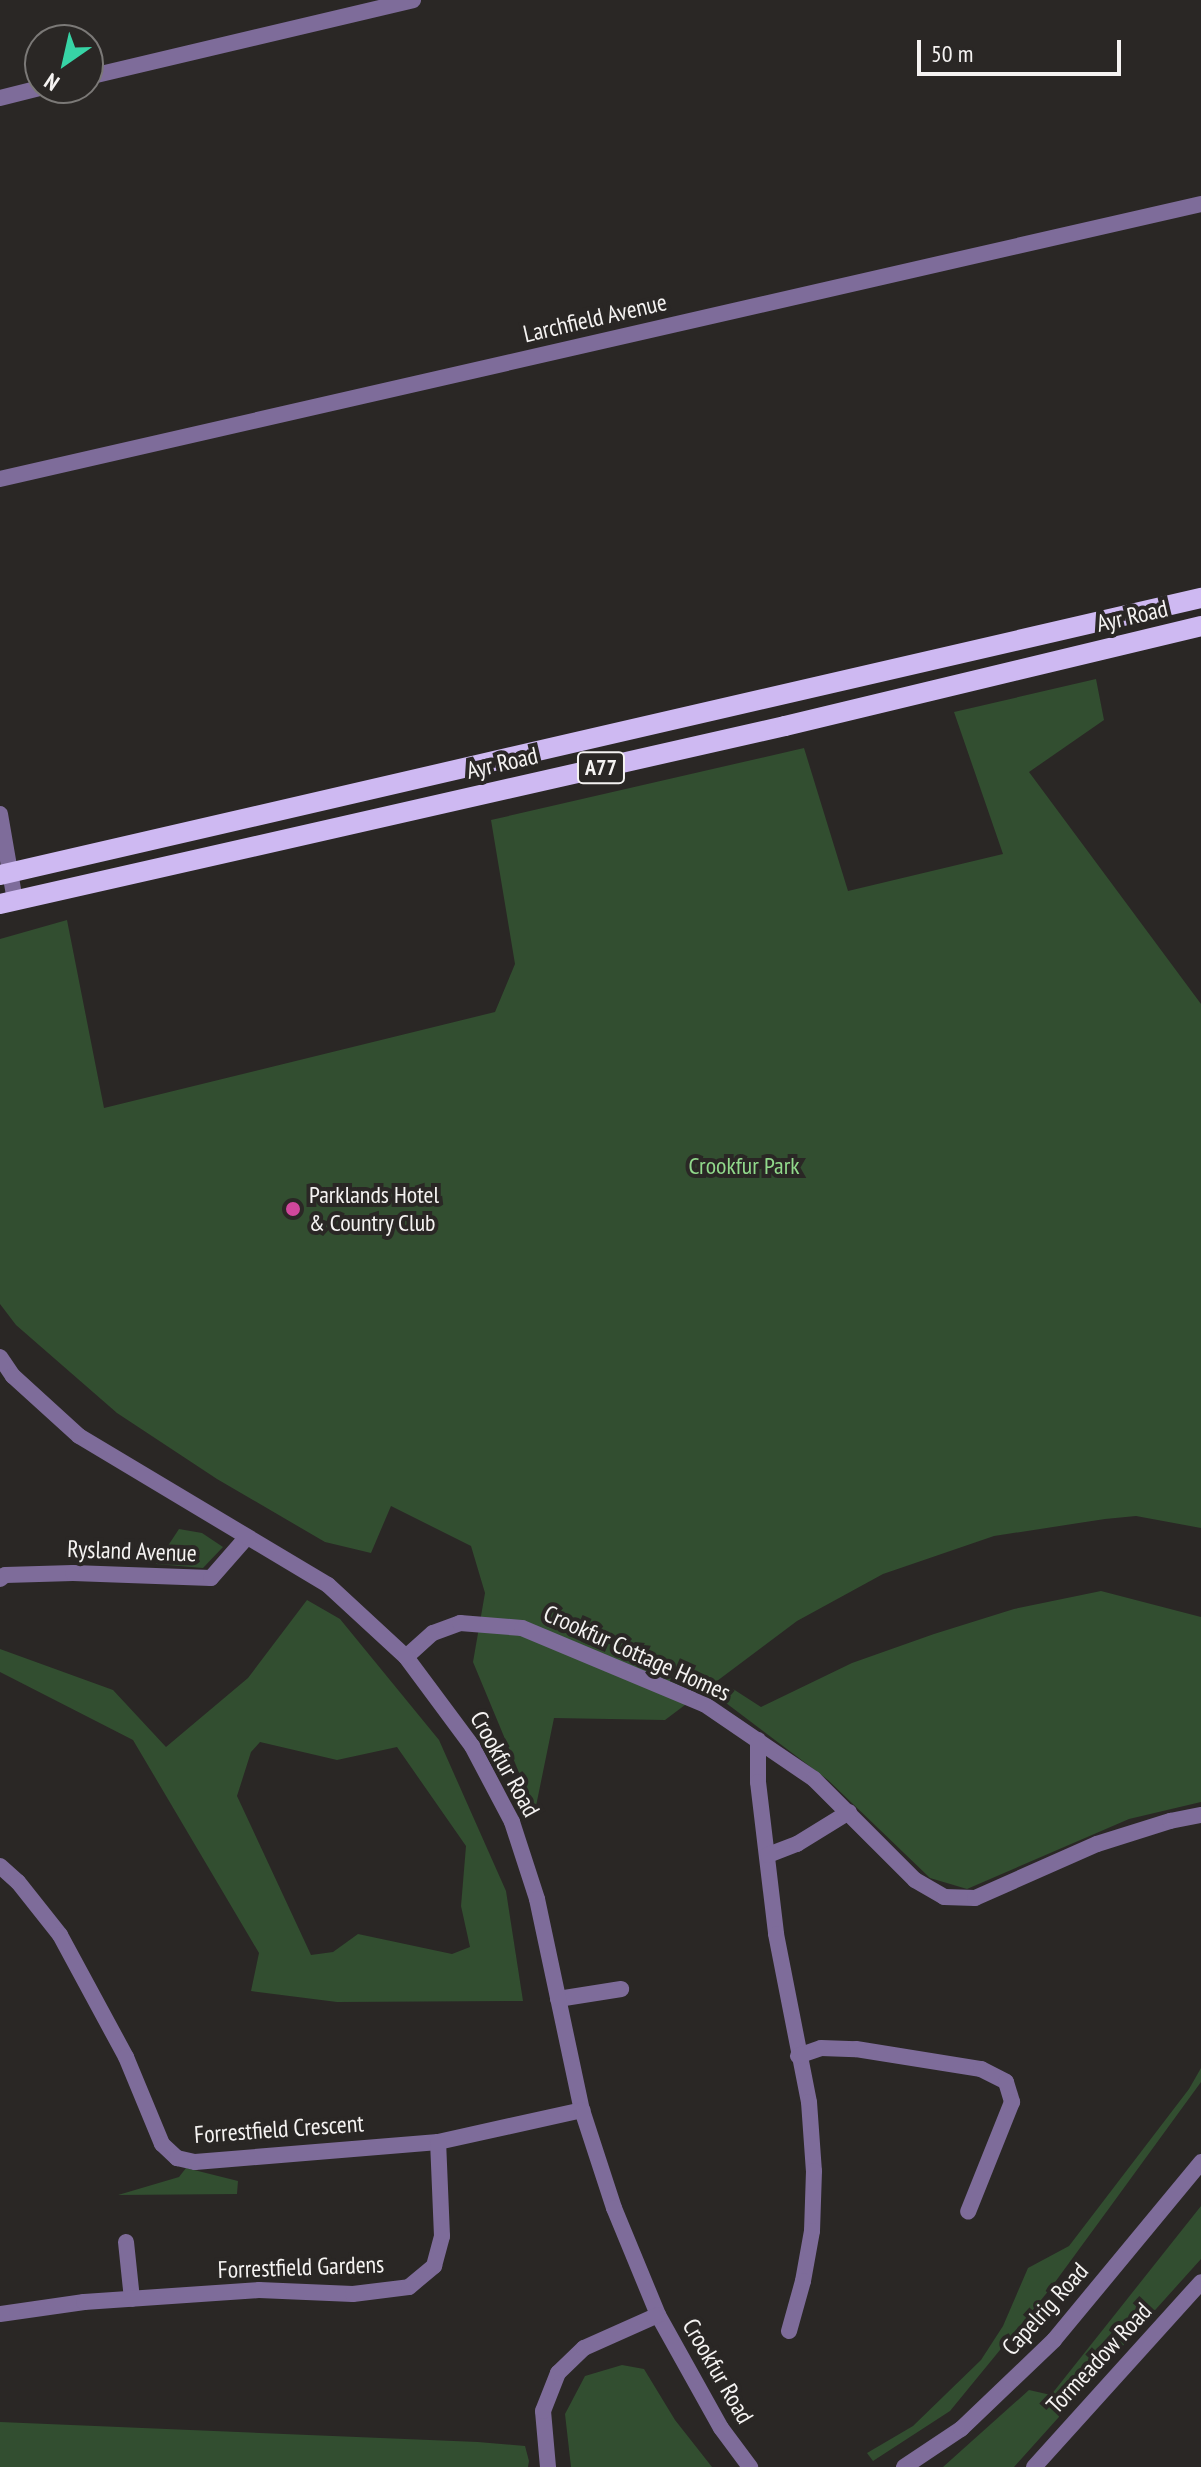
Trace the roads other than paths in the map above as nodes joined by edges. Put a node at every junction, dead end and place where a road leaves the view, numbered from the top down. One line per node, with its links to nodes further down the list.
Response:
1 (413, 0): 2 (street)
2 (104, 73)
3 (24, 92): 4 (street)
4 (0, 98)
5 (1201, 204): 6 (street, Larchfield Avenue)
6 (0, 479)
7 (1201, 598): 10 (main road, Ayr Road / A77)
8 (1201, 626): 11 (main road, Ayr Road / A77)
9 (0, 814): 10 (street)
10 (5, 874): 11 (street)
11 (8, 902)
12 (0, 1357): 13 (street, Crookfur Road)
13 (246, 1538): 14 (street, Rysland Avenue); 15 (street, Crookfur Road)
14 (0, 1579)
15 (406, 1657): 16 (street, Crookfur Cottage Homes); 22 (street, Crookfur Road)
16 (758, 1740): 17 (street, Crookfur Cottage Homes); 19 (street)
17 (849, 1812): 18 (street, Crookfur Cottage Homes); 19 (street)
18 (1201, 1815)
19 (768, 1855): 23 (street)
20 (0, 1866): 25 (street, Forrestfield Crescent)
21 (621, 1989): 22 (street)
22 (558, 1999): 24 (street, Crookfur Road)
23 (798, 2056): 27 (street); 33 (street)
24 (582, 2110): 25 (street, Forrestfield Crescent); 32 (street, Crookfur Road)
25 (438, 2142): 30 (street, Forrestfield Gardens)
26 (1201, 2162): 36 (street, Capelrig Road)
27 (968, 2212)
28 (126, 2242): 30 (street)
29 (1201, 2282): 37 (street, Tormeadow Road)
30 (132, 2299): 31 (street, Forrestfield Gardens)
31 (0, 2314)
32 (658, 2315): 34 (street); 35 (street, Crookfur Road)
33 (789, 2331)
34 (548, 2467)
35 (750, 2467)
36 (904, 2467)
37 (1034, 2467)

